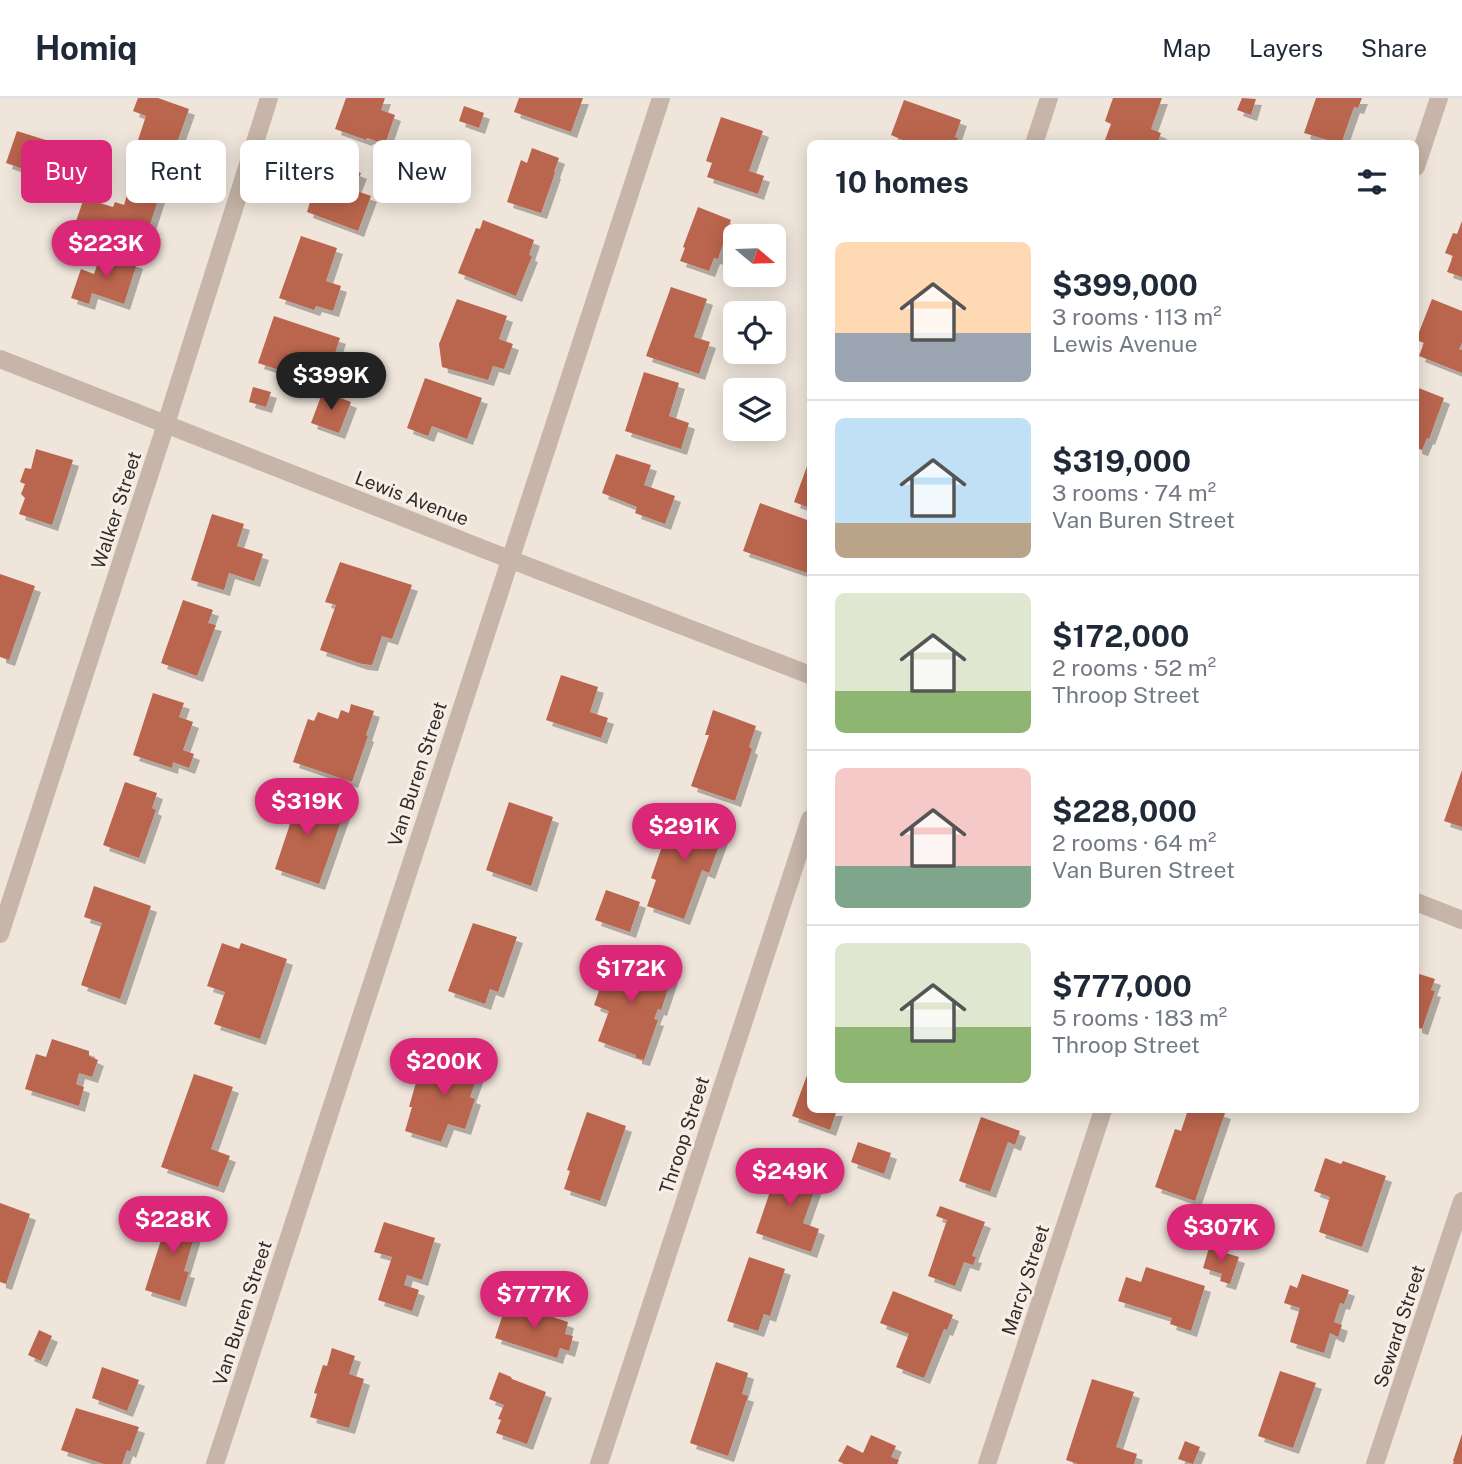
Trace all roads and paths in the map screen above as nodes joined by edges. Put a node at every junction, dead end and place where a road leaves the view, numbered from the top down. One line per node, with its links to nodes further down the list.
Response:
1 (269, 98): 8 (street, Walker Street)
2 (661, 98): 9 (street, Van Buren Street)
3 (1049, 98): 5 (street)
4 (1439, 98): 6 (street)
5 (1035, 140)
6 (1419, 158)
7 (0, 359): 8 (street, Lewis Avenue)
8 (166, 424): 9 (street, Lewis Avenue); 14 (street, Walker Street)
9 (509, 559): 10 (street, Lewis Avenue); 17 (street, Van Buren Street)
10 (807, 674)
11 (807, 828): 18 (street, Throop Street)
12 (1419, 903): 13 (street)
13 (1462, 920)
14 (0, 934)
15 (1102, 1113): 19 (street, Marcy Street)
16 (1462, 1201): 20 (street, Seward Street)
17 (215, 1464)
18 (598, 1464)
19 (987, 1464)
20 (1375, 1464)

